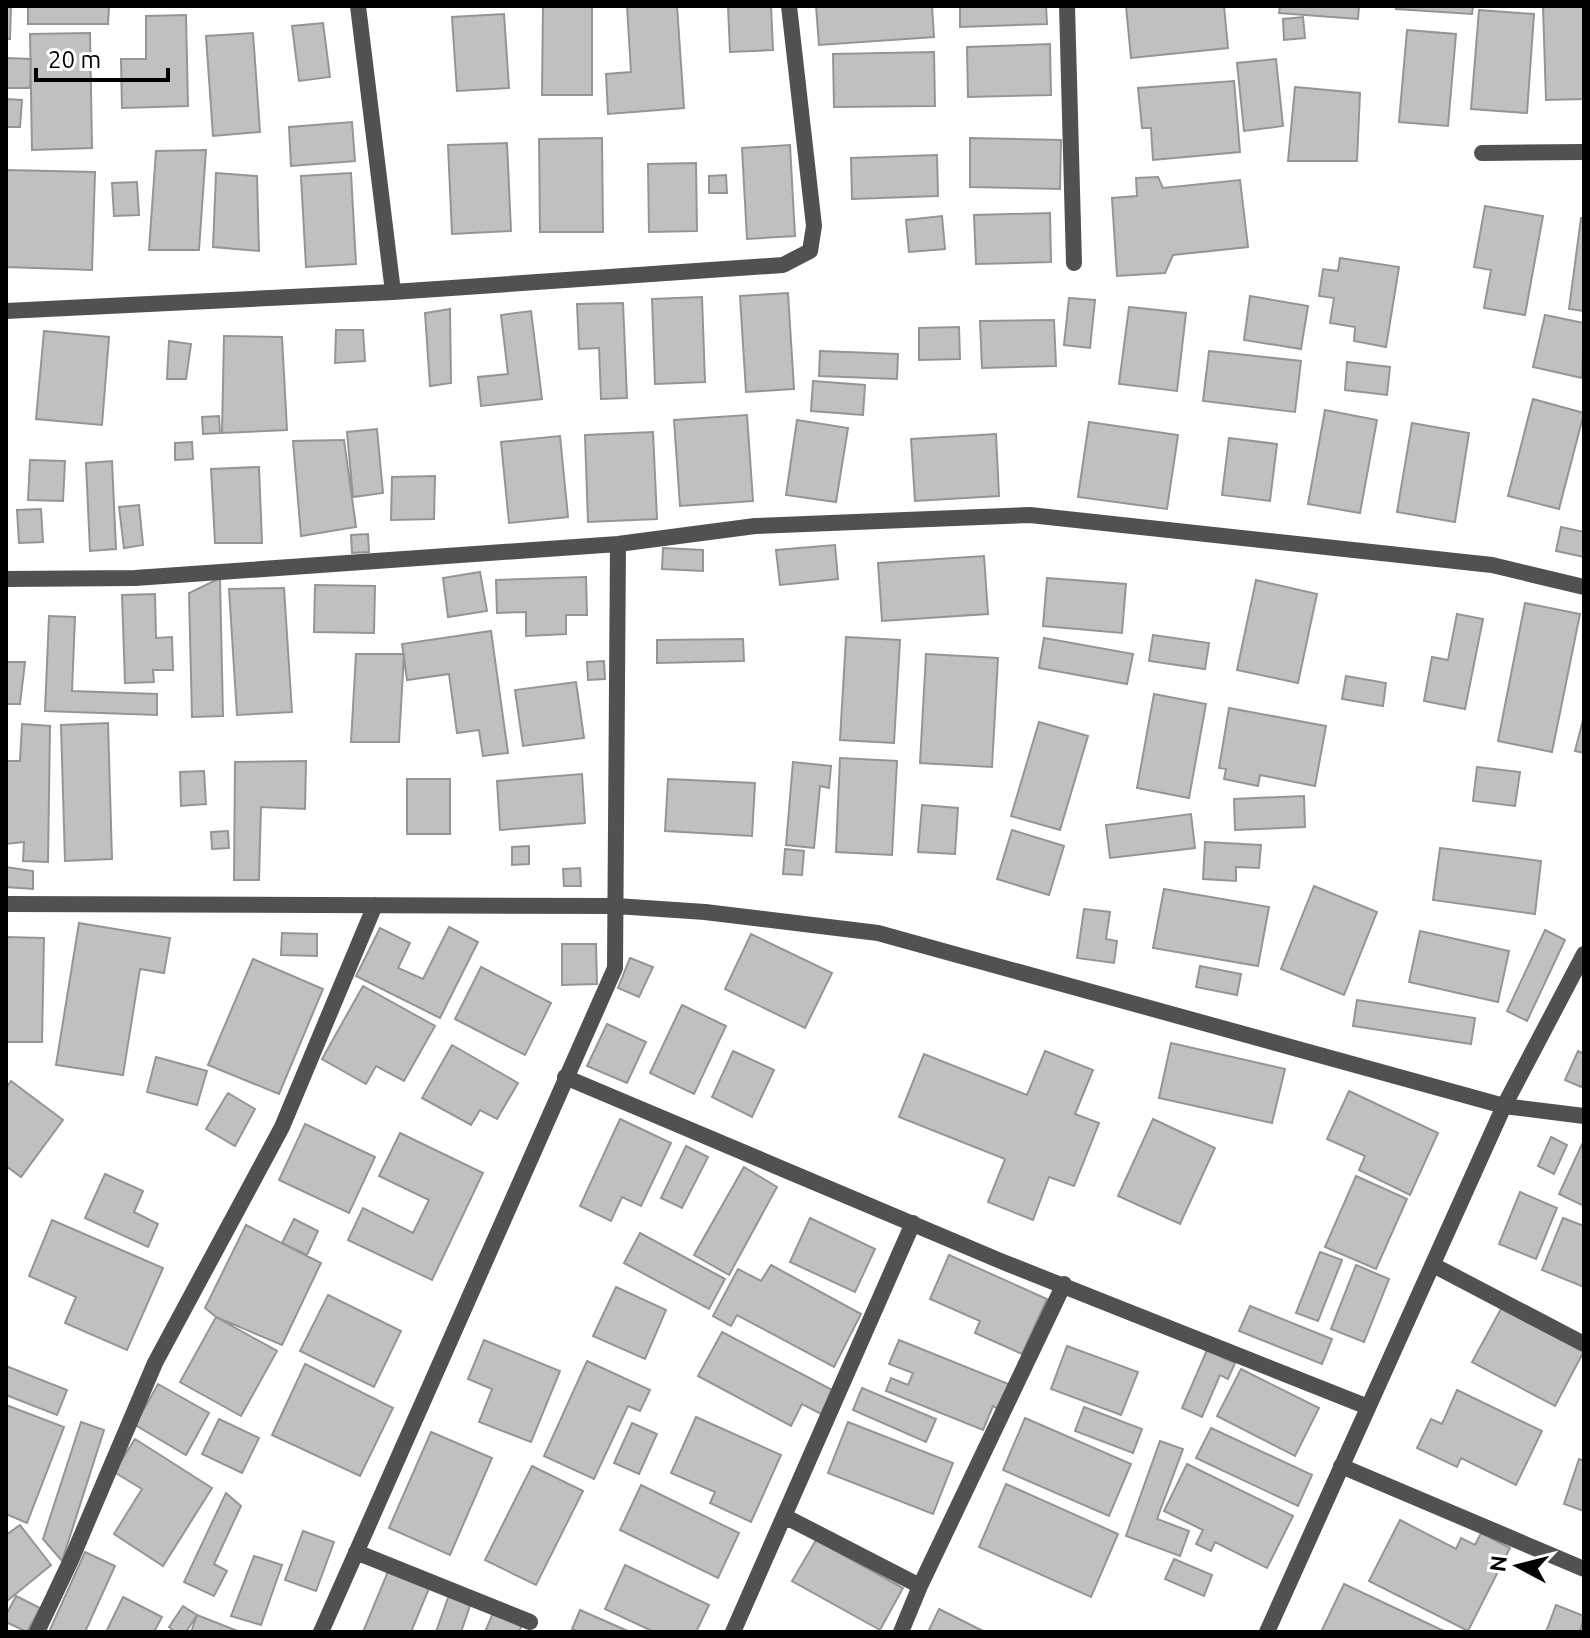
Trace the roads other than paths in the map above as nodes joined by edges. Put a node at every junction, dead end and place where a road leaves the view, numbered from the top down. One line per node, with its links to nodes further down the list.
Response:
1 (358, 6): 7 (street)
2 (789, 6): 7 (street)
3 (1067, 6): 6 (street)
4 (1584, 152): 5 (street)
5 (1482, 153)
6 (1074, 263)
7 (393, 292): 8 (street)
8 (6, 311)
9 (618, 544): 10 (street); 11 (street); 14 (street)
10 (6, 579)
11 (1584, 587)
12 (6, 904): 13 (street)
13 (375, 905): 14 (street); 30 (street)
14 (616, 906): 16 (street); 17 (street)
15 (1584, 954): 17 (street)
16 (565, 1077): 19 (street); 26 (street)
17 (1504, 1106): 18 (street); 20 (street)
18 (1584, 1116)
19 (913, 1223): 21 (street); 25 (street)
20 (1433, 1265): 22 (street); 23 (street)
21 (1064, 1284): 23 (street); 28 (street)
22 (1584, 1344)
23 (1368, 1407): 24 (street)
24 (1341, 1466): 27 (street); 34 (street)
25 (784, 1516): 28 (street); 32 (street)
26 (356, 1552): 29 (street); 31 (street)
27 (1584, 1569)
28 (920, 1586): 33 (street)
29 (530, 1622)
30 (37, 1632)
31 (321, 1632)
32 (733, 1632)
33 (901, 1632)
34 (1267, 1632)

